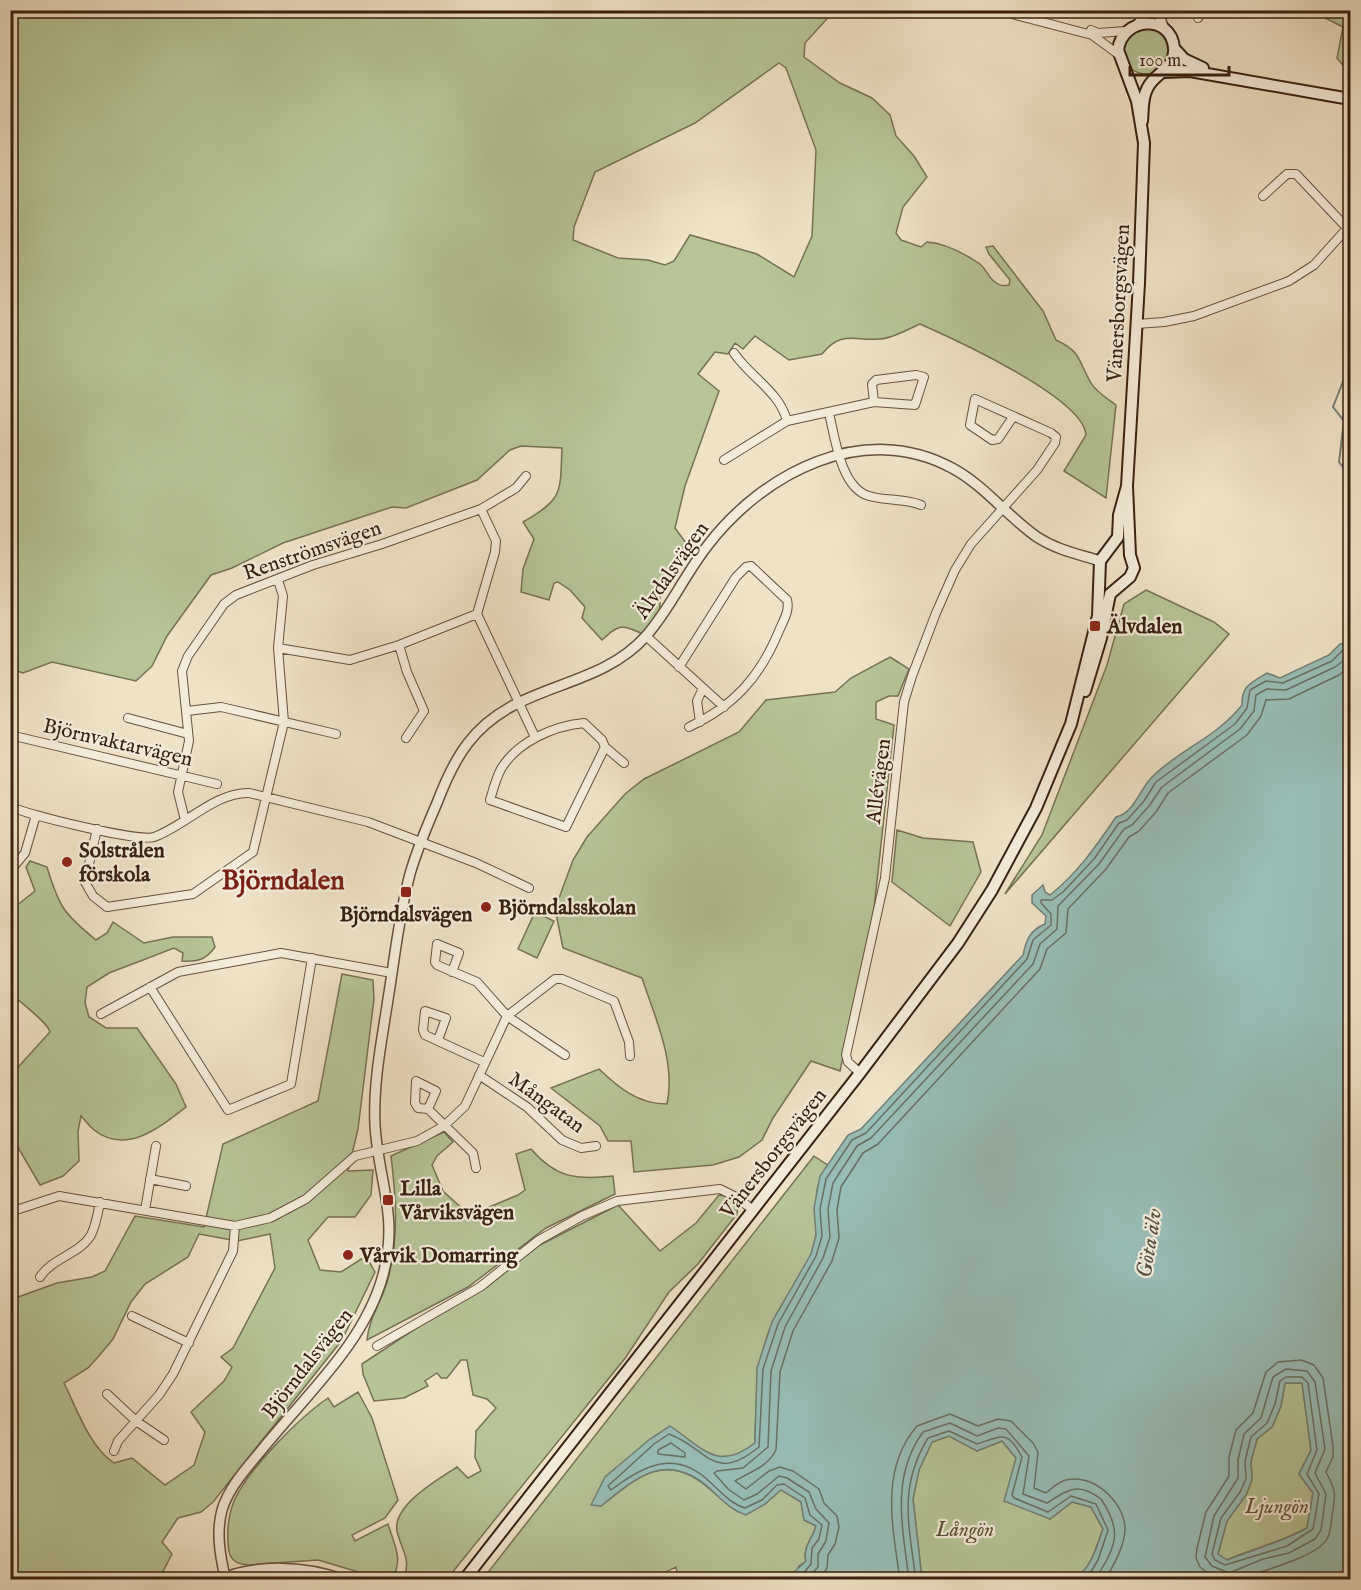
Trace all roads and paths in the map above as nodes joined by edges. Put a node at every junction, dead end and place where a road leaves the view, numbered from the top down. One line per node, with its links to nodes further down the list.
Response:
1 (997, 10): 7 (street)
2 (1146, 10): 6 (street)
3 (1157, 10): 8 (street)
4 (1203, 10): 5 (street)
5 (1198, 18)
6 (1139, 23): 8 (main road); 9 (main road)
7 (1065, 27): 9 (street); 11 (street)
8 (1164, 29): 10 (main road)
9 (1126, 31): 11 (main road)
10 (1174, 48): 13 (main road, Vänersborgsvägen); 14 (main road)
11 (1119, 54): 12 (main road, Vänersborgsvägen)
12 (1126, 70): 13 (main road); 19 (main road, Vänersborgsvägen)
13 (1159, 74): 14 (main road); 19 (main road, Vänersborgsvägen)
14 (1220, 75): 15 (main road)
15 (1248, 82): 16 (main road); 20 (main road)
16 (1330, 94): 17 (main road); 18 (main road)
17 (1350, 94)
18 (1350, 99)
19 (1142, 121): 20 (main road, Vänersborgsvägen)
20 (1143, 143): 23 (main road, Vänersborgsvägen)
21 (1263, 196): 22 (street)
22 (1349, 227): 23 (street)
23 (1137, 324): 32 (main road, Vänersborgsvägen)
24 (734, 353): 28 (street)
25 (874, 402): 25 (street); 26 (street)
26 (830, 413): 28 (street); 29 (street)
27 (1013, 417): 27 (street); 35 (street)
28 (787, 421): 30 (street)
29 (839, 454): 33 (street); 35 (street, Älvdalsvägen); 43 (street, Älvdalsvägen)
30 (724, 460)
31 (526, 476): 34 (street, Renströmsvägen)
32 (1127, 486): 36 (main road, Vänersborgsvägen); 37 (main road, Vänersborgsvägen)
33 (921, 505)
34 (481, 508): 40 (street, Renströmsvägen); 42 (street)
35 (1003, 509): 38 (street, Älvdalsvägen); 83 (street, Allévägen)
36 (1109, 550): 37 (main road); 38 (main road, Vänersborgsvägen)
37 (1130, 555): 41 (main road, Vänersborgsvägen)
38 (1100, 561): 39 (main road, Vänersborgsvägen)
39 (1100, 574): 41 (main road); 54 (main road, Vänersborgsvägen)
40 (278, 580): 45 (street); 50 (street, Renströmsvägen)
41 (1123, 583): 54 (main road, Vänersborgsvägen)
42 (477, 614): 44 (street); 48 (street)
43 (646, 636): 46 (street); 48 (street, Älvdalsvägen)
44 (399, 645): 45 (street); 60 (street)
45 (278, 648): 52 (street)
46 (679, 667): 47 (street); 49 (street)
47 (703, 688): 49 (street); 53 (street)
48 (518, 701): 59 (street); 70 (street, Älvdalsvägen)
49 (724, 707): 53 (street)
50 (187, 711): 52 (street); 56 (street, Renströmsvägen)
51 (128, 718): 56 (street)
52 (284, 722): 57 (street); 65 (street)
53 (700, 722): 55 (street)
54 (1071, 724): 83 (main road, Vänersborgsvägen)
55 (689, 727)
56 (188, 734): 63 (street, Renströmsvägen)
57 (336, 734)
58 (10, 735): 63 (street, Björnvaktarvägen)
59 (535, 737): 61 (street); 61 (street)
60 (406, 738)
61 (605, 747): 62 (street)
62 (624, 764)
63 (182, 776): 64 (street, Björnvaktarvägen); 68 (street, Renströmsvägen)
64 (218, 784)
65 (266, 796): 68 (street); 69 (street); 70 (street)
66 (10, 806): 67 (street)
67 (36, 815): 69 (street); 71 (street)
68 (185, 820): 69 (street)
69 (97, 829)
70 (421, 841): 72 (street); 75 (street, Björndalsvägen)
71 (10, 871)
72 (529, 888)
73 (312, 958): 75 (street); 76 (street); 76 (street)
74 (452, 972): 78 (street)
75 (392, 973): 89 (street, Björndalsvägen)
76 (150, 987): 77 (street)
77 (101, 1014)
78 (507, 1016): 80 (street); 81 (street); 82 (street)
79 (438, 1040): 82 (street)
80 (565, 1055)
81 (630, 1056)
82 (484, 1062): 84 (street)
83 (860, 1073): 96 (main road, Vänersborgsvägen)
84 (479, 1076): 86 (street); 88 (street, Mångatan)
85 (428, 1109): 86 (street)
86 (444, 1126): 89 (street); 90 (street)
87 (156, 1146): 91 (street)
88 (596, 1146)
89 (379, 1150): 97 (street); 106 (street, Björndalsvägen)
90 (476, 1168)
91 (150, 1179): 92 (street); 95 (street)
92 (186, 1185)
93 (100, 1202): 94 (street); 95 (street); 98 (street)
94 (11, 1209)
95 (145, 1210): 97 (street)
96 (753, 1210): 101 (street); 108 (main road, Vänersborgsvägen)
97 (235, 1226): 100 (street)
98 (40, 1276)
99 (132, 1316): 100 (street)
100 (189, 1343): 103 (street)
101 (377, 1346)
102 (107, 1394): 103 (street)
103 (136, 1421): 104 (street); 105 (street)
104 (164, 1440)
105 (114, 1451)
106 (222, 1578): 107 (street)
107 (345, 1580)
108 (464, 1580)

